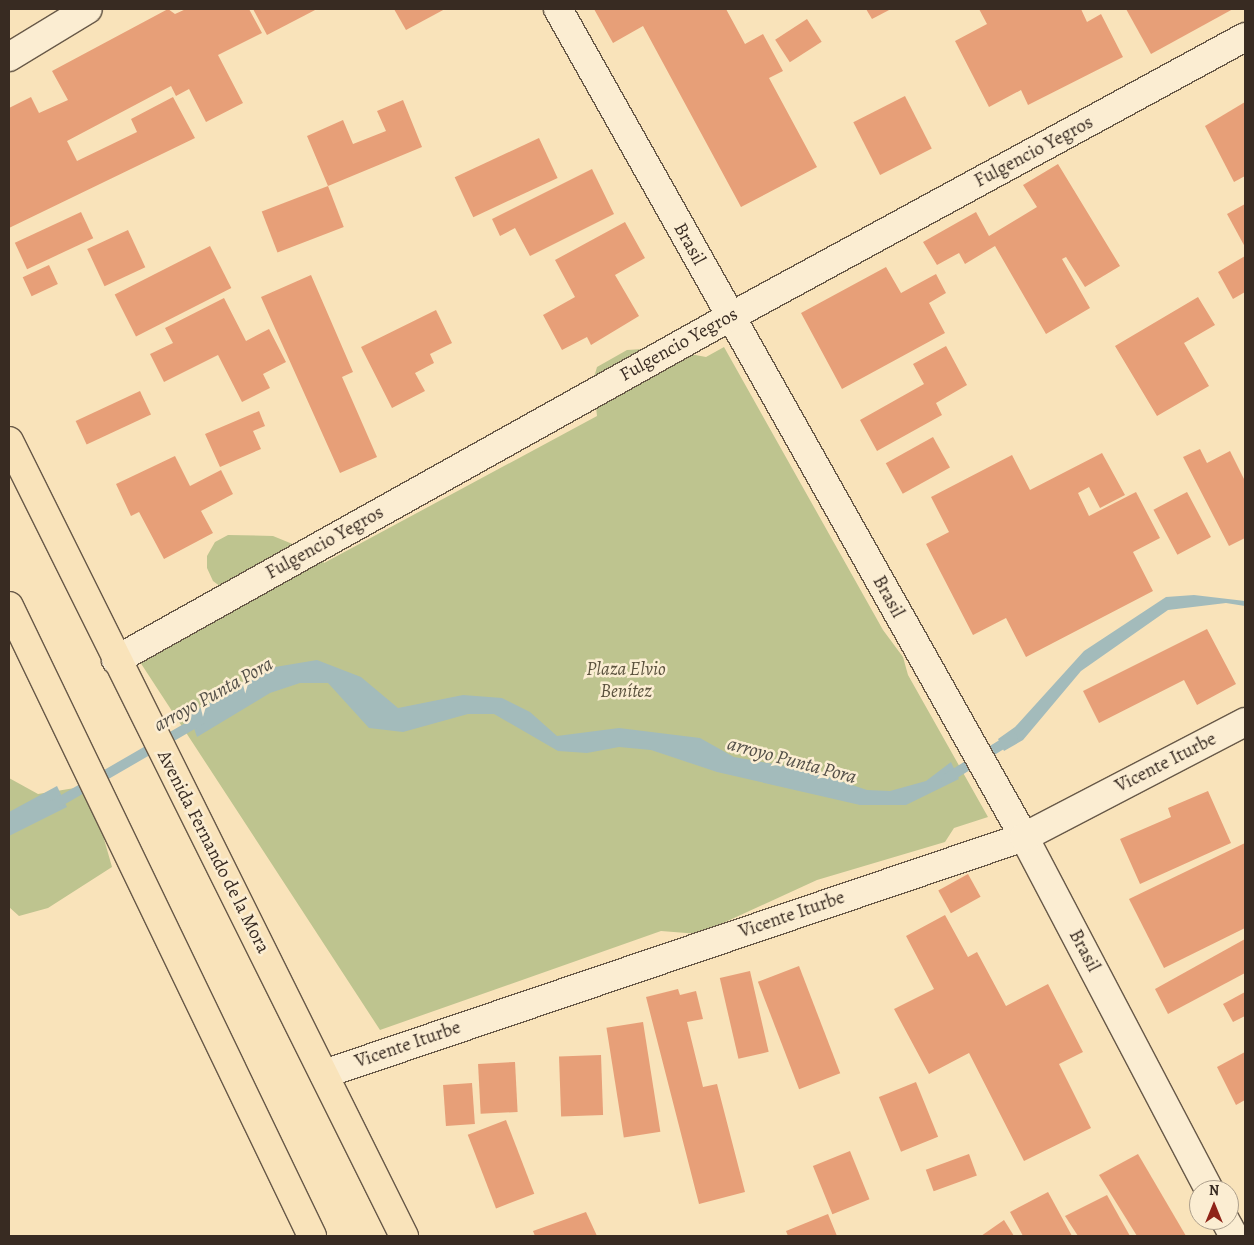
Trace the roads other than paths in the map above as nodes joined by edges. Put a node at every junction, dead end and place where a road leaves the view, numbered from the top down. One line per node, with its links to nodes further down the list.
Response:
1 (88, 9): 4 (street)
2 (558, 9): 5 (street, Brasil)
3 (1245, 37): 5 (street, Fulgencio Yegros)
4 (9, 56)
5 (730, 317): 8 (street, Fulgencio Yegros); 10 (street, Brasil)
6 (9, 441): 8 (main road, Avenida Fernando de la Mora)
7 (9, 606): 13 (main road)
8 (116, 660): 11 (main road, Avenida Fernando de la Mora)
9 (1245, 722): 10 (street, Vicente Iturbe)
10 (1024, 837): 11 (street, Vicente Iturbe); 12 (street, Brasil)
11 (324, 1074): 14 (main road, Avenida Fernando de la Mora)
12 (1204, 1180)
13 (312, 1236)
14 (404, 1236)

